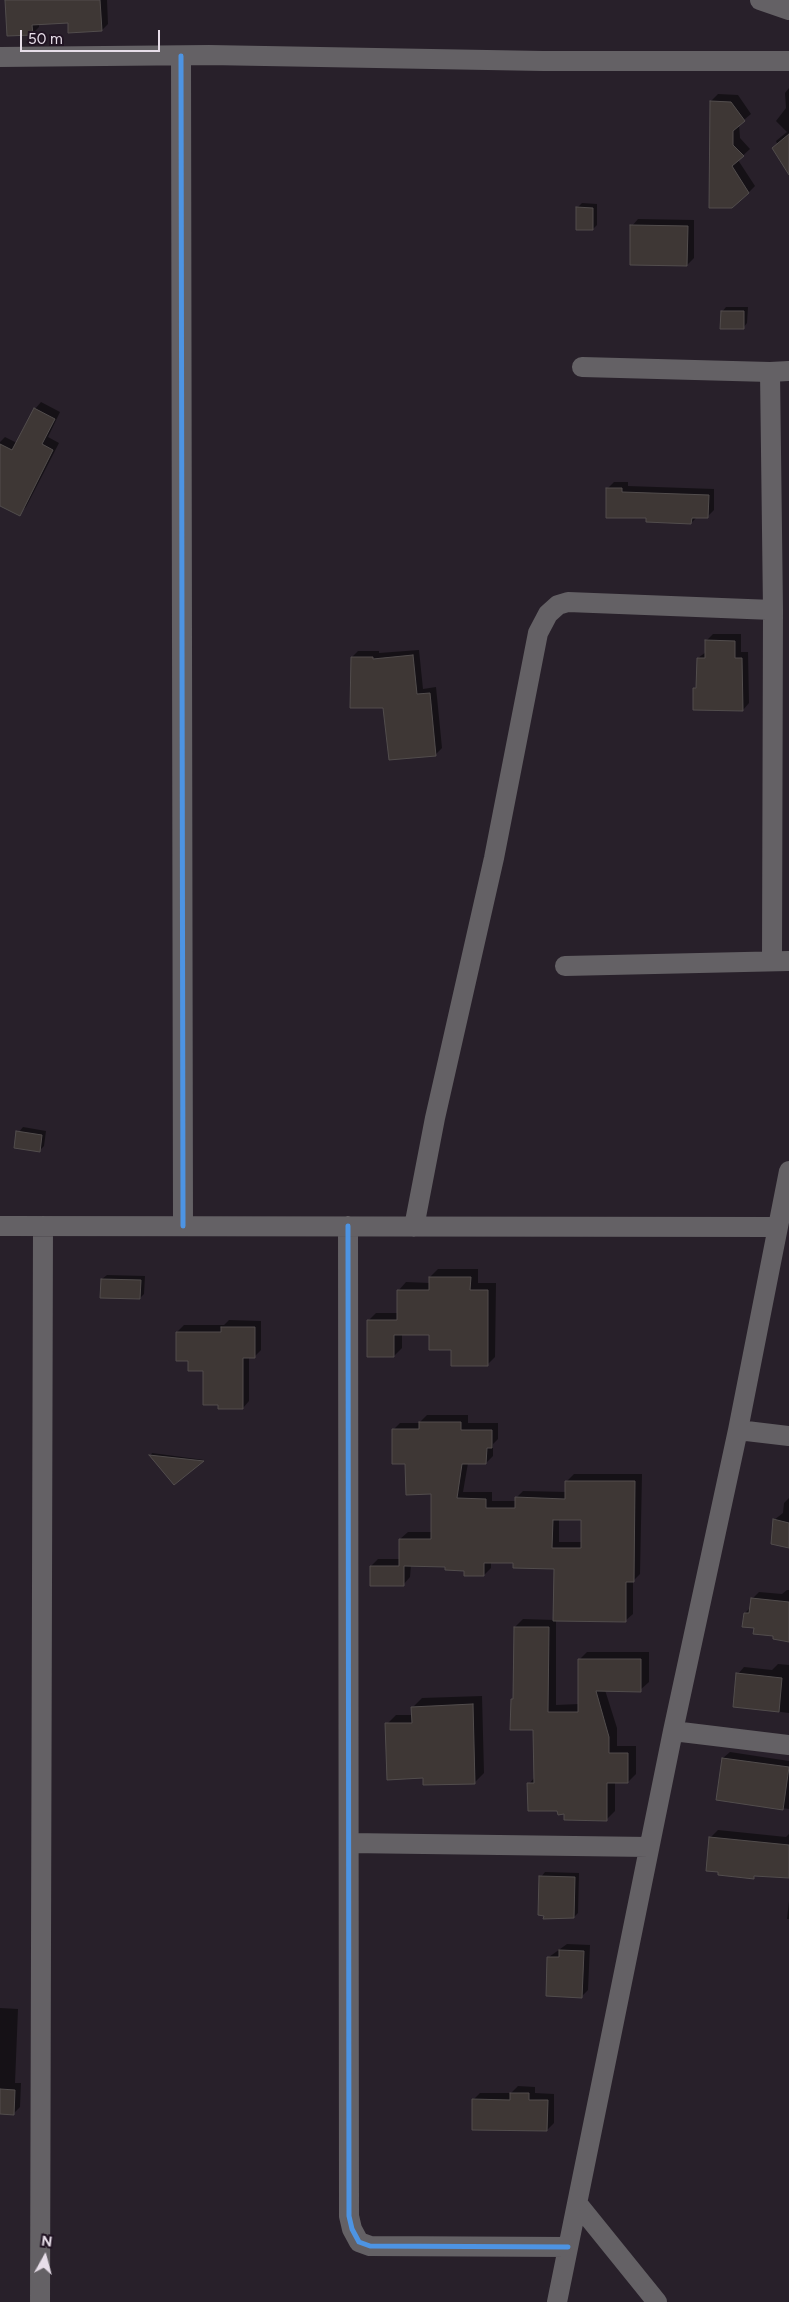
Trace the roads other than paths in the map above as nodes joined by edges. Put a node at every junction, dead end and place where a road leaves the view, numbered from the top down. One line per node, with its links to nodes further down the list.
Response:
1 (760, 0): 2 (street)
2 (789, 10)
3 (181, 56): 4 (street); 5 (street); 14 (street)
4 (0, 57)
5 (789, 61)
6 (582, 367): 7 (street)
7 (779, 371): 8 (street)
8 (773, 610): 9 (street); 16 (street)
9 (780, 960): 10 (street)
10 (565, 966)
11 (789, 1171): 17 (street)
12 (0, 1226): 13 (street)
13 (43, 1226): 14 (street); 26 (street)
14 (182, 1226): 15 (street)
15 (348, 1226): 16 (street); 22 (street)
16 (414, 1227): 17 (street)
17 (777, 1227): 18 (street)
18 (738, 1430): 19 (street); 20 (street)
19 (789, 1436)
20 (673, 1731): 21 (street); 23 (street)
21 (789, 1745)
22 (348, 1843): 23 (street); 25 (street)
23 (649, 1847): 24 (street)
24 (577, 2203): 25 (street); 28 (street)
25 (568, 2247): 27 (street)
26 (40, 2302)
27 (557, 2302)
28 (657, 2302)

